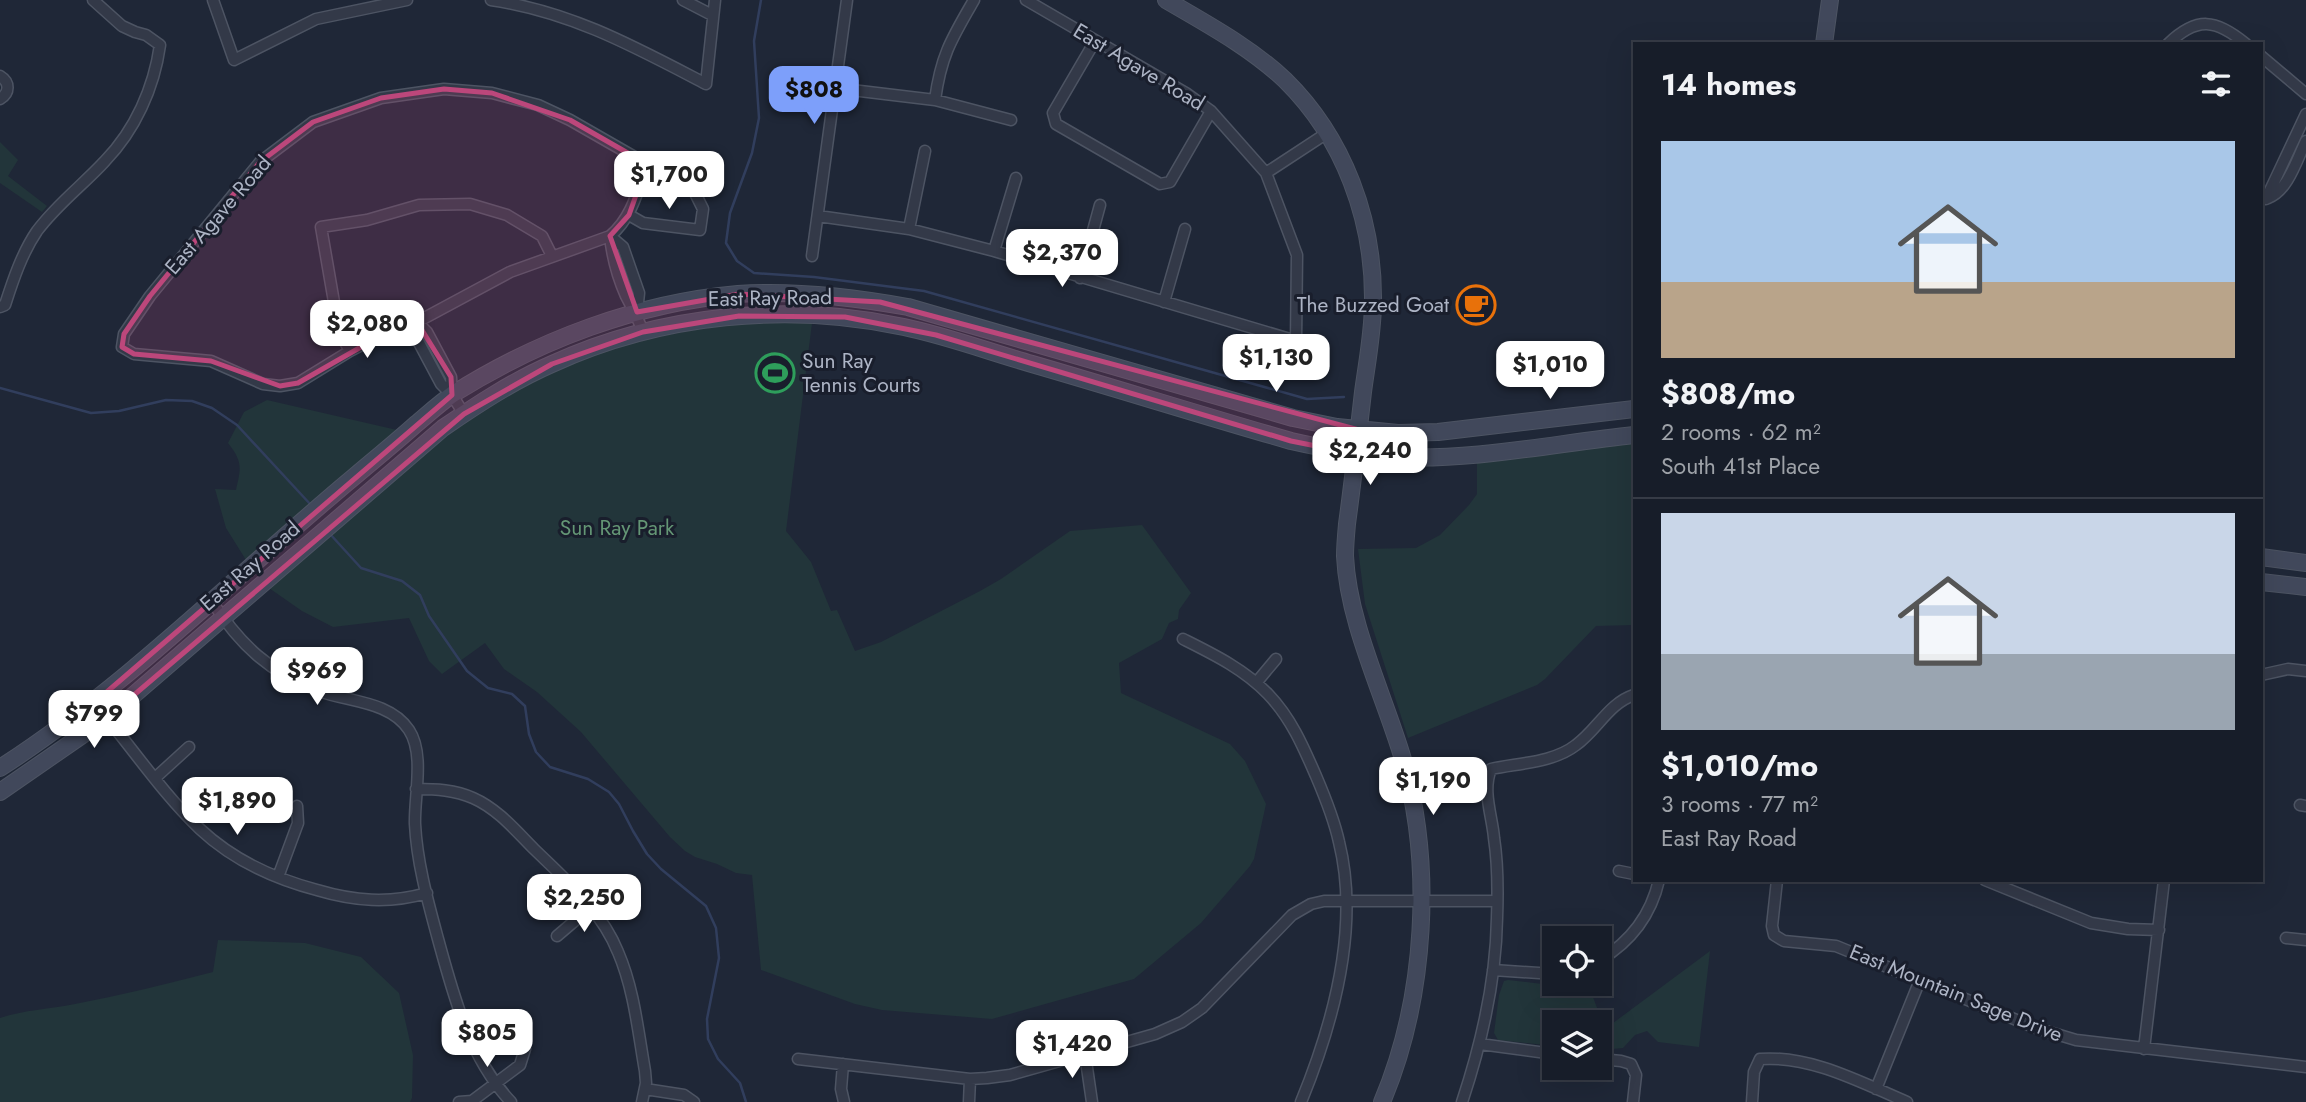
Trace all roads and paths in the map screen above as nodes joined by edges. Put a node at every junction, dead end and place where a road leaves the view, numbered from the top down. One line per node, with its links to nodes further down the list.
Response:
1 (93, 0): 47 (street)
2 (213, 0): 13 (street)
3 (407, 0): 13 (street)
4 (491, 0): 14 (street)
5 (552, 0): 14 (street)
6 (683, 0): 15 (street)
7 (715, 0): 15 (street)
8 (847, 0): 22 (street)
9 (974, 0): 25 (street)
10 (1026, 0): 16 (street, East Agave Road)
11 (1166, 0): 29 (main road)
12 (1830, 0): 17 (main road)
13 (393, 1)
14 (549, 12): 15 (street)
15 (712, 15)
16 (1096, 41): 26 (street, East Agave Road); 26 (street)
17 (1824, 42)
18 (2170, 42): 19 (street)
19 (2243, 42)
20 (2263, 58): 23 (street)
21 (0, 76): 24 (street)
22 (835, 88): 25 (street); 38 (street)
23 (2306, 94)
24 (0, 99)
25 (935, 100): 28 (street)
26 (1211, 111): 33 (street, East Agave Road)
27 (2306, 114): 35 (street)
28 (1011, 120)
29 (1327, 133): 33 (street); 60 (main road)
30 (2306, 141): 35 (street)
31 (925, 151): 39 (street)
32 (647, 164): 37 (street); 37 (street, East Agave Road); 53 (street, East Agave Road)
33 (1266, 173): 51 (street, East Agave Road)
34 (1016, 178): 42 (street)
35 (2264, 198)
36 (1100, 205): 45 (street)
37 (629, 215): 41 (street)
38 (818, 216): 39 (street); 44 (street)
39 (909, 229): 42 (street)
40 (1185, 229): 46 (street)
41 (610, 236): 43 (street); 48 (street)
42 (994, 251): 45 (street)
43 (552, 256): 49 (street); 53 (street)
44 (812, 256)
45 (1080, 278): 46 (street)
46 (1164, 302): 51 (street)
47 (3, 306)
48 (637, 313): 50 (street); 54 (main road, East Ray Road); 56 (main road, East Ray Road)
49 (417, 322): 53 (street); 56 (street)
50 (643, 332): 55 (main road, East Ray Road); 58 (main road, East Ray Road)
51 (1296, 341): 52 (street)
52 (1310, 345)
53 (350, 351)
54 (1126, 370): 55 (main road); 60 (main road, East Ray Road)
55 (1120, 390): 60 (main road, East Ray Road)
56 (452, 395): 58 (street); 65 (main road, East Ray Road)
57 (1633, 409): 60 (main road, East Ray Road)
58 (464, 414): 66 (main road, East Ray Road)
59 (1633, 435): 60 (main road, East Ray Road)
60 (1357, 442): 90 (main road)
61 (2263, 557): 62 (main road)
62 (2306, 563)
63 (2263, 582): 64 (main road)
64 (2306, 587)
65 (211, 600): 66 (street); 73 (main road, East Ray Road)
66 (222, 617): 74 (main road, East Ray Road); 78 (street)
67 (1183, 639): 71 (street)
68 (1276, 659): 71 (street)
69 (2306, 671): 70 (street)
70 (2263, 675)
71 (1256, 683): 89 (street)
72 (1633, 696): 91 (street)
73 (94, 703): 74 (street); 76 (main road, East Ray Road)
74 (107, 718): 77 (street); 79 (main road, East Ray Road)
75 (189, 747): 77 (street)
76 (0, 768)
77 (155, 778): 83 (street)
78 (416, 789): 88 (street); 92 (street)
79 (0, 793)
80 (297, 806): 83 (street)
81 (1619, 871): 82 (street)
82 (1633, 874)
83 (278, 877): 88 (street)
84 (1658, 882): 97 (street)
85 (1777, 882): 100 (street, East Mountain Sage Drive)
86 (1990, 882): 93 (street)
87 (2164, 882): 93 (street)
88 (427, 893): 111 (street)
89 (1346, 901): 90 (street); 105 (street); 121 (street)
90 (1422, 901): 91 (street); 122 (main road)
91 (1497, 901): 98 (street)
92 (591, 907): 94 (street); 112 (street)
93 (2159, 930): 103 (street)
94 (557, 936)
95 (2286, 938): 96 (street)
96 (2306, 940)
97 (1612, 951)
98 (1493, 970): 99 (street); 101 (street)
99 (1542, 973)
100 (1920, 980): 103 (street, East Mountain Sage Drive); 113 (street)
101 (1480, 1044): 104 (street); 123 (street)
102 (525, 1049): 111 (street)
103 (2144, 1049): 109 (street, East Mountain Sage Drive)
104 (1542, 1053)
105 (1085, 1054): 110 (street); 120 (street)
106 (798, 1059): 108 (street)
107 (1612, 1060): 124 (street)
108 (843, 1064): 110 (street); 118 (street)
109 (2306, 1067)
110 (971, 1079): 119 (street)
111 (496, 1083): 114 (street); 115 (street)
112 (645, 1089): 116 (street); 117 (street)
113 (1876, 1089): 125 (street); 126 (street)
114 (459, 1102)
115 (511, 1102)
116 (642, 1102)
117 (694, 1102)
118 (844, 1102)
119 (969, 1102)
120 (1092, 1102)
121 (1301, 1102)
122 (1382, 1102)
123 (1462, 1102)
124 (1633, 1102)
125 (1752, 1102)
126 (1907, 1102)

